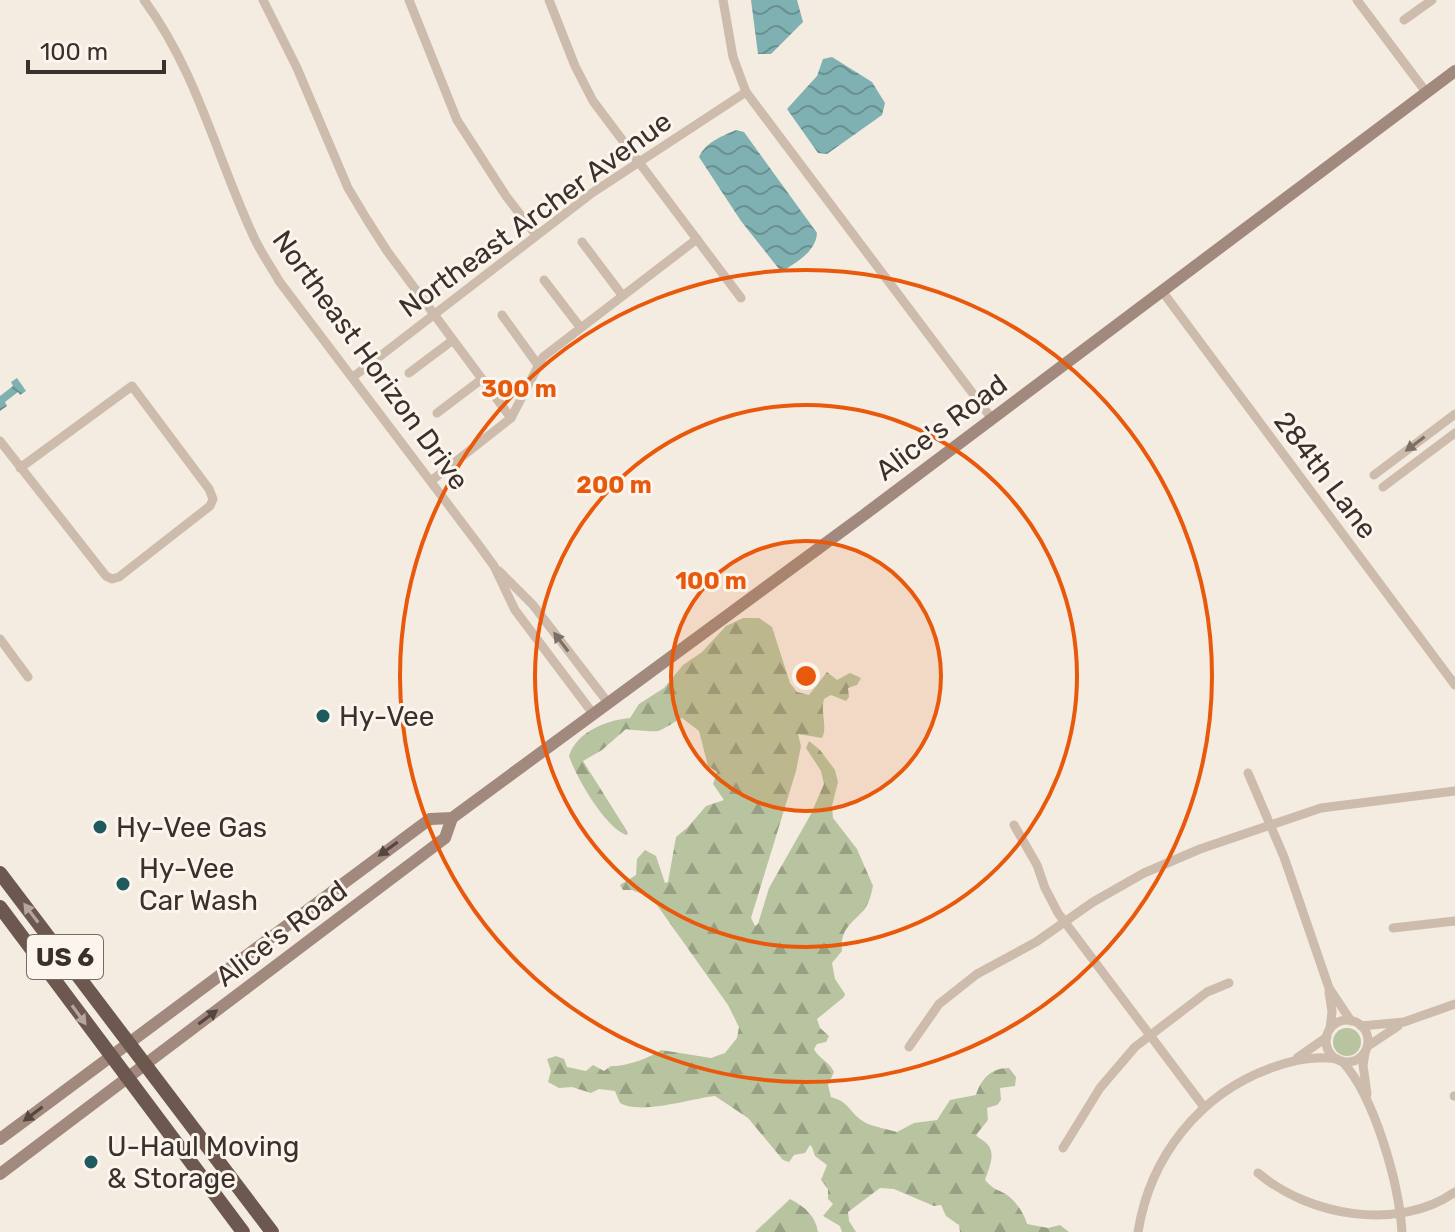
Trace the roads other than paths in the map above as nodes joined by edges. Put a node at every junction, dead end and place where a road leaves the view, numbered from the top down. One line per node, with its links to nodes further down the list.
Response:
1 (144, 0): 26 (street, Northeast Horizon Drive)
2 (263, 0): 20 (street)
3 (409, 0): 13 (street)
4 (549, 0): 12 (street)
5 (723, 0): 10 (street)
6 (1357, 0): 11 (street)
7 (1432, 0): 8 (street)
8 (1404, 20)
9 (1455, 71): 11 (main road, Alice's Road)
10 (746, 92): 12 (street, Northeast Archer Avenue); 31 (street)
11 (1426, 92): 17 (main road, Alice's Road)
12 (639, 161): 13 (street, Northeast Archer Avenue); 14 (street)
13 (536, 235): 20 (street, Northeast Archer Avenue)
14 (697, 239): 18 (street); 19 (street)
15 (582, 242): 18 (street)
16 (544, 280): 22 (street)
17 (1162, 291): 31 (main road, Alice's Road); 41 (street, 284th Lane)
18 (622, 295): 22 (street)
19 (741, 298)
20 (434, 314): 23 (street); 26 (street, Northeast Archer Avenue)
21 (502, 315): 24 (street)
22 (580, 327): 24 (street)
23 (453, 340): 25 (street); 27 (street)
24 (538, 365): 29 (street)
25 (409, 373)
26 (353, 377): 36 (street, Northeast Horizon Drive)
27 (482, 379): 28 (street); 29 (street)
28 (437, 413)
29 (511, 418): 36 (street)
30 (1454, 418): 35 (street, one-way to 35)
31 (992, 419): 42 (main road, Alice's Road)
32 (1455, 433): 37 (street)
33 (0, 441): 34 (street)
34 (20, 468): 34 (street)
35 (1374, 475)
36 (431, 481): 38 (street, Northeast Horizon Drive)
37 (1383, 487)
38 (494, 566): 42 (street, Northeast Horizon Drive, one-way to 38); 43 (street, Northeast Horizon Drive)
39 (0, 639): 40 (street)
40 (28, 677)
41 (1455, 685)
42 (609, 704): 43 (main road, Alice's Road)
43 (594, 715): 46 (main road, Alice's Road)
44 (1248, 773): 48 (street)
45 (1455, 791): 48 (street)
46 (452, 818): 61 (main road, Alice's Road, one-way to 61); 67 (main road, Alice's Road, one-way to 46)
47 (1014, 825): 52 (street)
48 (1272, 826): 52 (street); 55 (street)
49 (0, 873): 61 (highway, US 6, one-way to 49)
50 (0, 907): 64 (highway, US 6, one-way to 64)
51 (1455, 921): 53 (street)
52 (1065, 922): 60 (street); 62 (street)
53 (1393, 928)
54 (1229, 983): 60 (street)
55 (1329, 988): 58 (street); 59 (street)
56 (1455, 1004): 57 (street)
57 (1404, 1022): 58 (street); 63 (street)
58 (1356, 1023): 59 (street); 63 (street)
59 (1328, 1034): 65 (street); 66 (street)
60 (1150, 1035): 70 (street); 72 (street)
61 (130, 1042): 64 (main road, Alice's Road); 67 (highway, US 6)
62 (909, 1047)
63 (1367, 1049): 66 (street); 69 (street)
64 (110, 1056): 68 (highway, US 6); 71 (main road, Alice's Road, one-way to 71)
65 (1294, 1060): 66 (street); 70 (street)
66 (1340, 1060): 69 (street)
67 (146, 1064): 68 (main road, Alice's Road); 78 (highway, US 6)
68 (126, 1078): 74 (main road, Alice's Road); 77 (highway, US 6)
69 (1368, 1101): 76 (street)
70 (1204, 1107): 79 (street)
71 (0, 1139)
72 (1063, 1148)
73 (1258, 1173): 76 (street)
74 (0, 1174)
75 (1455, 1192): 76 (street)
76 (1401, 1213): 80 (street)
77 (243, 1232)
78 (272, 1232)
79 (1138, 1232)
80 (1402, 1232)

